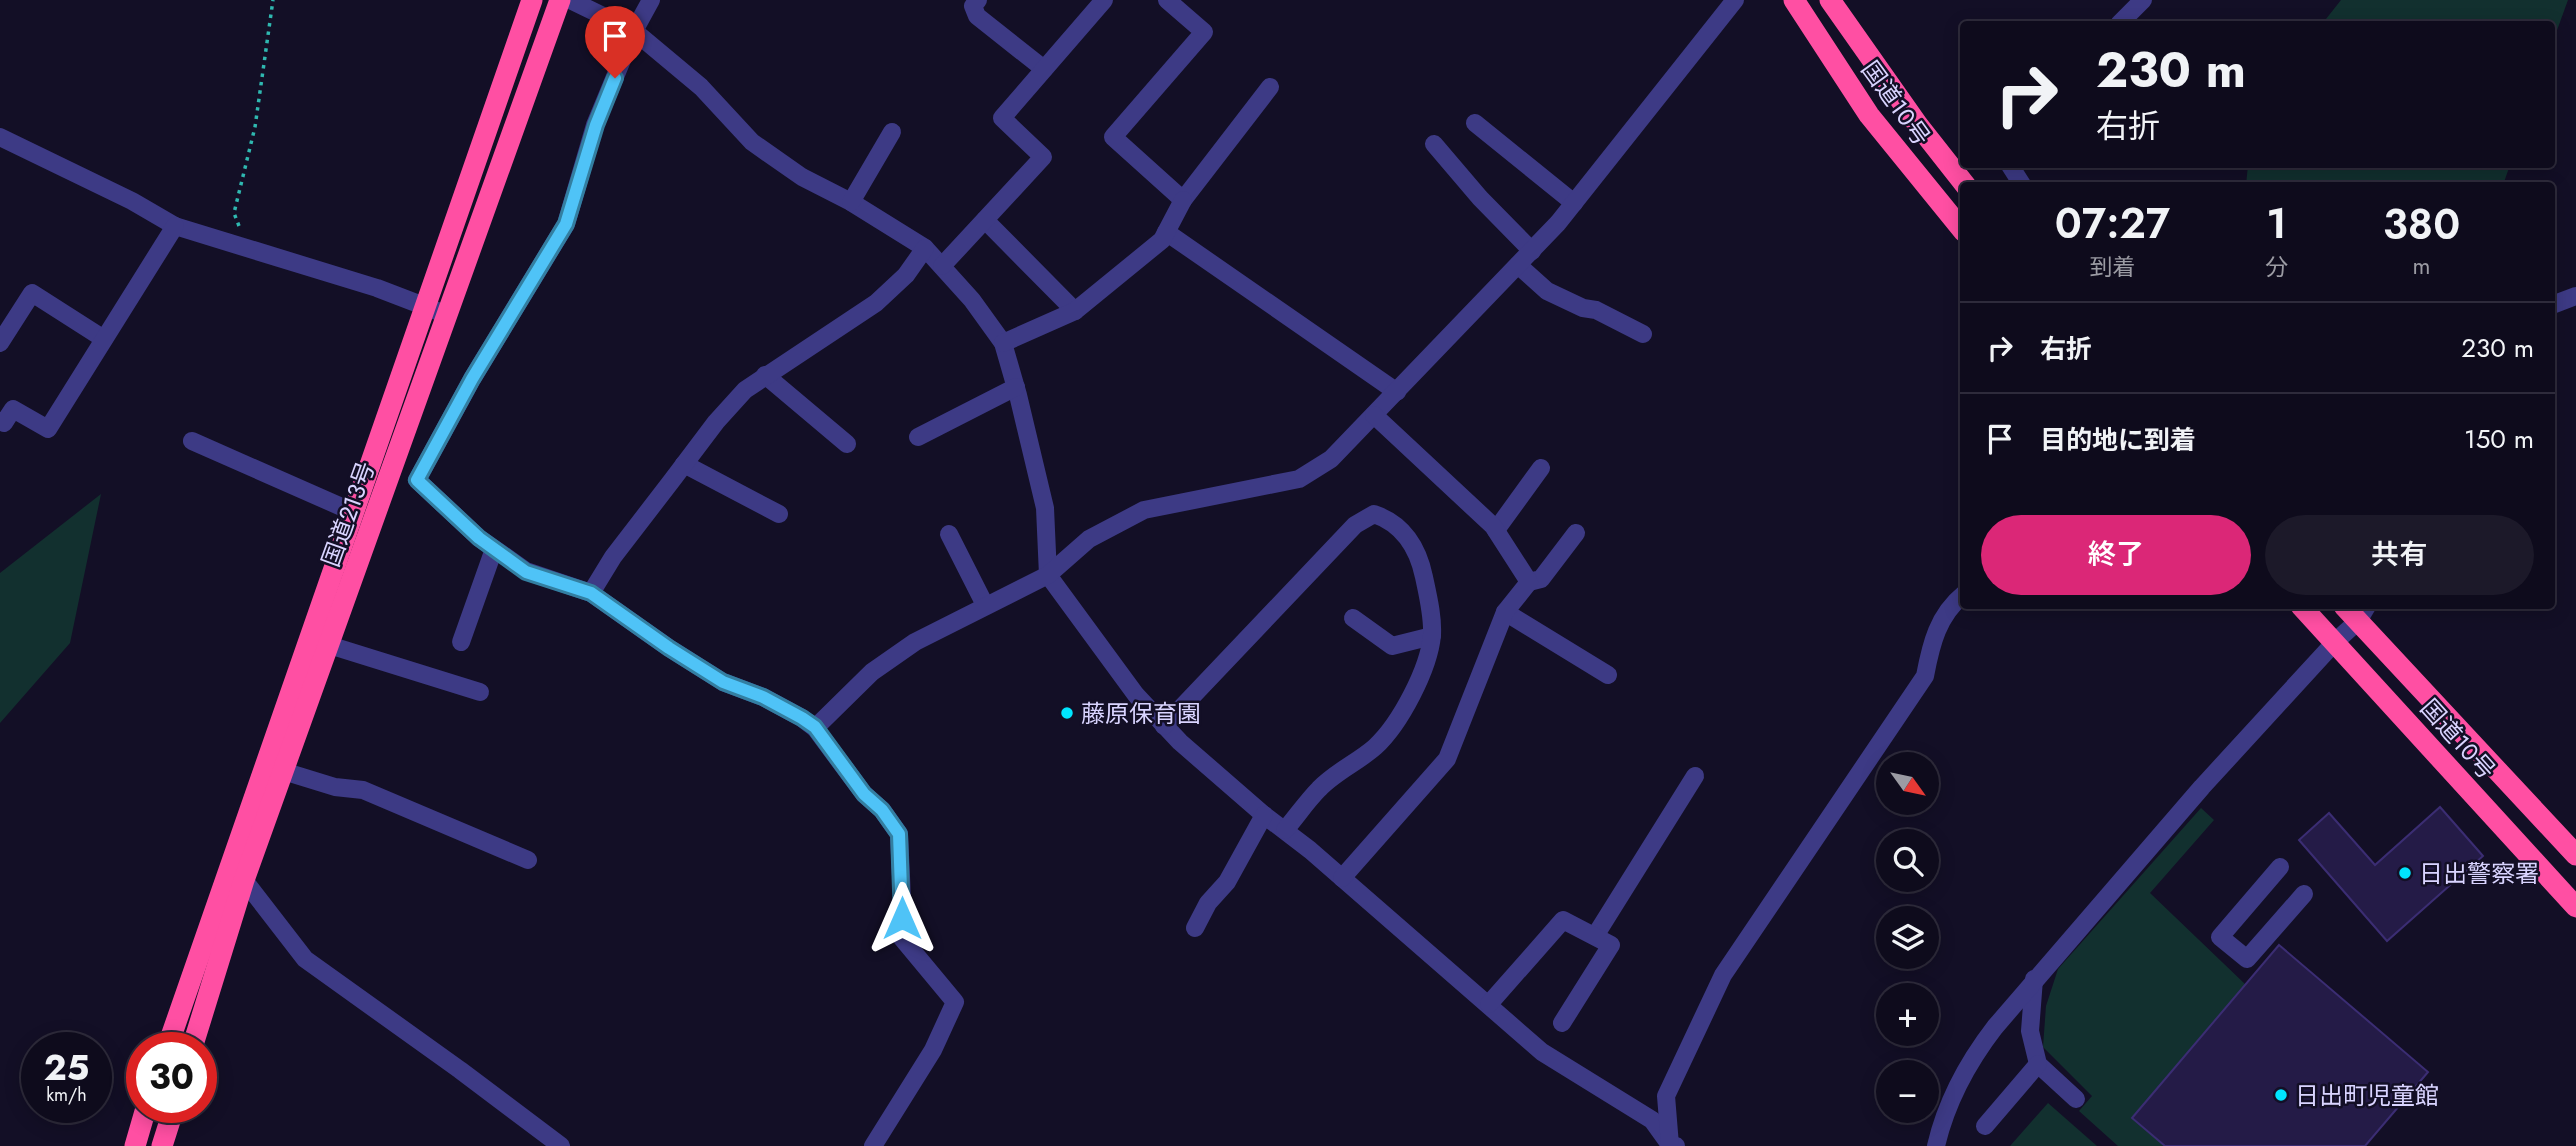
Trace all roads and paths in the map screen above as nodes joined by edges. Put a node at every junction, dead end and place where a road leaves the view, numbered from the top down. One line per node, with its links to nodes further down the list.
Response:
1 (273, 0): 30 (path)
2 (532, 0): 36 (highway, 国道213号)
3 (560, 0): 38 (highway, 国道213号)
4 (570, 0): 14 (street)
5 (651, 0): 14 (street)
6 (978, 0): 15 (street)
7 (1104, 0): 15 (street)
8 (1167, 0): 22 (street)
9 (1735, 0): 24 (street)
10 (1794, 0): 27 (highway, 国道10号)
11 (1830, 0): 21 (highway, 国道10号)
12 (2143, 0): 13 (street)
13 (2122, 21)
14 (634, 31): 23 (street); 58 (street)
15 (1044, 69): 25 (street)
16 (1270, 87): 22 (street)
17 (1475, 123): 24 (street)
18 (892, 132): 23 (street)
19 (0, 137): 26 (street)
20 (1434, 144): 31 (street)
21 (1963, 182)
22 (1183, 200): 28 (street)
23 (851, 202): 29 (street)
24 (1574, 204): 31 (street)
25 (985, 220): 33 (street); 37 (street)
26 (174, 226): 30 (street); 40 (street)
27 (1960, 227)
28 (1166, 232): 37 (street); 45 (street)
29 (925, 248): 33 (street); 43 (street)
30 (249, 251): 36 (street)
31 (1532, 251): 32 (street)
32 (1518, 265): 39 (street); 45 (street)
33 (942, 266): 42 (street)
34 (2576, 296): 35 (street)
35 (2555, 304)
36 (424, 307): 38 (street); 53 (highway, 国道213号)
37 (1074, 311): 42 (street)
38 (447, 315): 71 (highway, 国道213号)
39 (1643, 334)
40 (104, 339): 41 (street); 47 (street)
41 (0, 342)
42 (1003, 343): 44 (street)
43 (765, 375): 50 (street); 51 (street)
44 (1016, 387): 48 (street); 59 (street)
45 (1397, 392): 46 (street)
46 (1374, 415): 55 (street); 59 (street)
47 (0, 421)
48 (918, 437)
49 (192, 441): 53 (street)
50 (847, 444)
51 (684, 464): 54 (street); 61 (street)
52 (1541, 468): 55 (street)
53 (353, 512): 92 (highway, 国道213号)
54 (779, 514)
55 (1496, 530): 60 (street)
56 (1576, 533): 60 (street)
57 (949, 534): 63 (street)
58 (494, 549): 61 (street); 69 (street)
59 (1048, 575): 63 (street); 74 (street)
60 (1529, 582): 66 (street)
61 (591, 593): 75 (street)
62 (1960, 597): 103 (street)
63 (985, 605): 75 (street)
64 (2304, 609): 70 (highway, 国道10号)
65 (2356, 611): 70 (street); 80 (highway, 国道10号)
66 (1505, 612): 72 (street); 83 (street)
67 (1353, 618): 68 (street)
68 (1432, 636): 74 (street); 79 (street)
69 (461, 642)
70 (2335, 642): 86 (highway, 国道10号); 89 (street)
71 (329, 645): 73 (street); 76 (highway, 国道213号)
72 (1608, 675)
73 (480, 692)
74 (1164, 726): 78 (street)
75 (815, 727): 102 (street)
76 (283, 771): 81 (street); 84 (highway, 国道213号)
77 (1695, 776): 88 (street)
78 (1264, 815): 79 (street); 87 (street)
79 (1286, 830): 83 (street)
80 (2576, 855)
81 (528, 860)
82 (2280, 867): 85 (street)
83 (1342, 878): 90 (street)
84 (244, 880): 93 (highway, 国道213号); 101 (street)
85 (2304, 894)
86 (2576, 907)
87 (1195, 928)
88 (1595, 936): 90 (street); 91 (street)
89 (2034, 979): 94 (street); 104 (street)
90 (1489, 1004): 103 (street)
91 (1562, 1023)
92 (173, 1032)
93 (197, 1032)
94 (2038, 1064): 95 (street); 98 (street)
95 (2076, 1100)
96 (142, 1123): 99 (highway)
97 (169, 1123): 100 (highway)
98 (1984, 1126)
99 (135, 1146)
100 (162, 1146)
101 (561, 1146)
102 (873, 1146)
103 (1671, 1146)
104 (1936, 1146)

